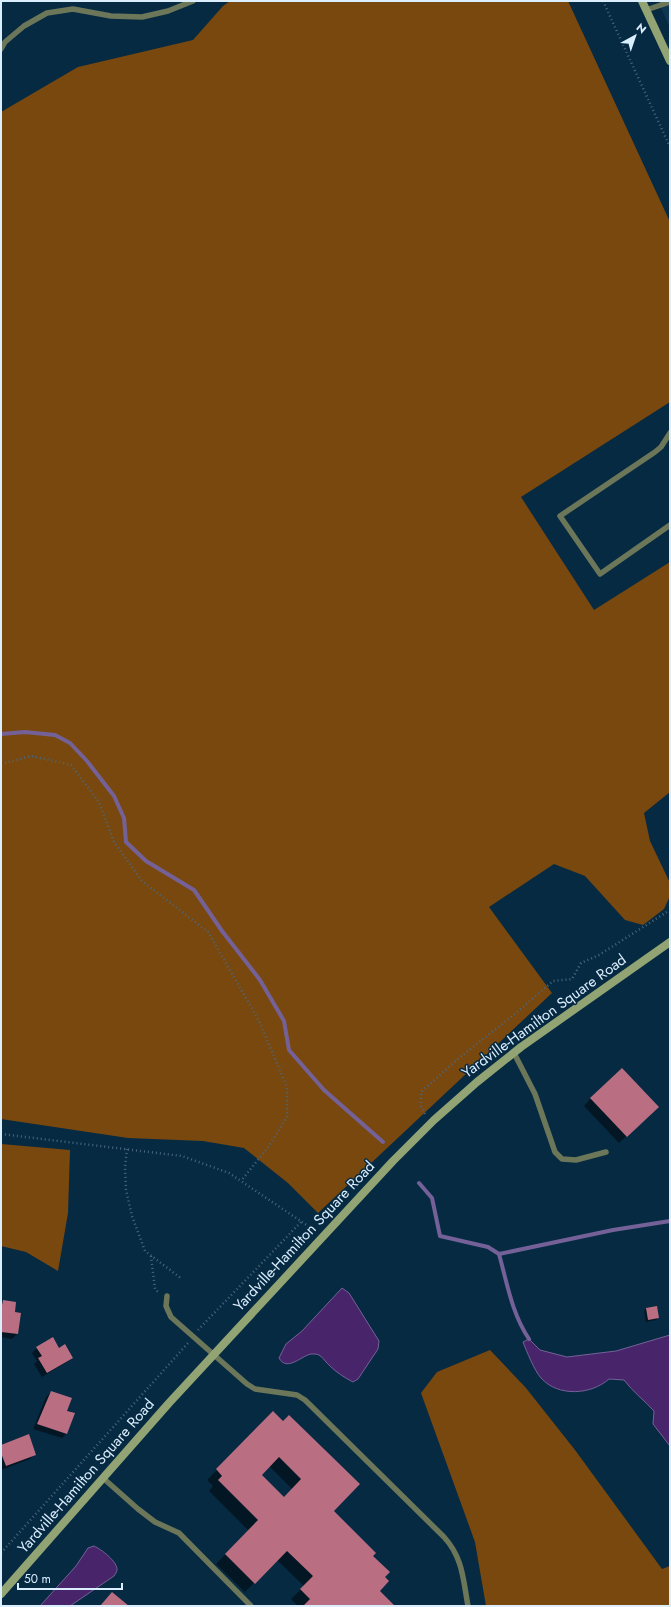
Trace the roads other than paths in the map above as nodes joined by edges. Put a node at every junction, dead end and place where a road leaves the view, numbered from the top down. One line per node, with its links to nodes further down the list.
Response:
1 (193, 1): 5 (lane)
2 (642, 1): 4 (street)
3 (670, 2): 4 (lane)
4 (646, 10): 6 (street)
5 (1, 49)
6 (670, 61)
7 (670, 433): 8 (lane)
8 (670, 525)
9 (670, 942): 10 (street, Yardville-Hamilton Square Road)
10 (514, 1053): 11 (lane); 13 (street, Yardville-Hamilton Square Road)
11 (606, 1152)
12 (167, 1298): 13 (lane)
13 (214, 1355): 14 (street, Yardville-Hamilton Square Road); 17 (lane)
14 (104, 1478): 15 (street, Yardville-Hamilton Square Road); 16 (lane)
15 (1, 1594)
16 (251, 1606)
17 (468, 1606)

